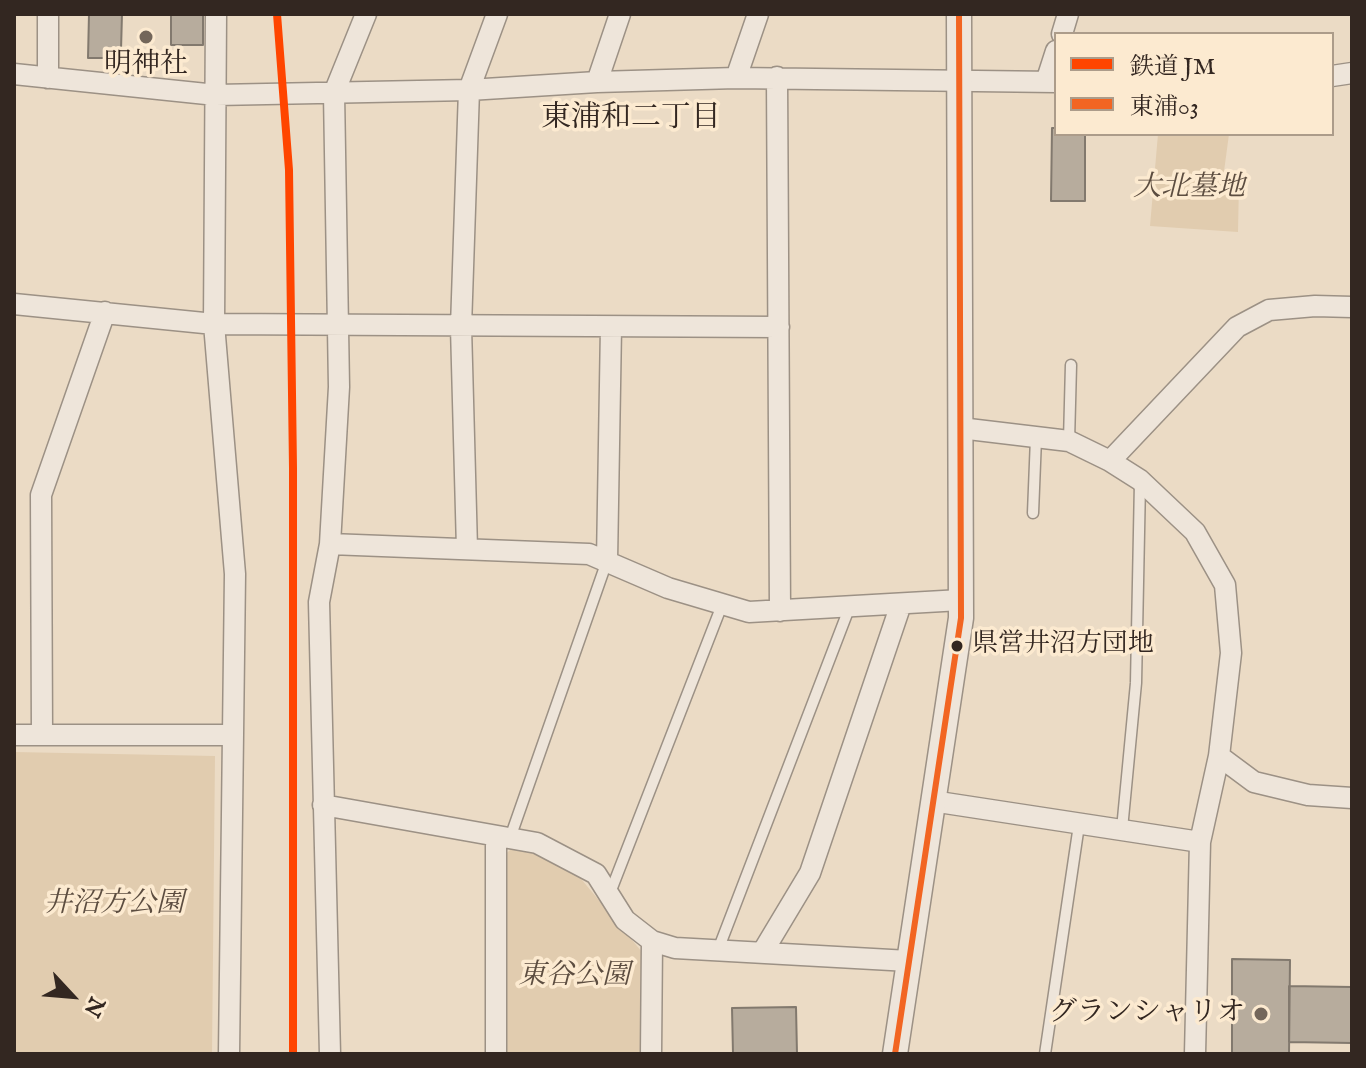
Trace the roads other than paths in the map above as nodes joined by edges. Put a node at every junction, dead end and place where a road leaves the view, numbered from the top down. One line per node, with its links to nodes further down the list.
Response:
1 (48, 14): 10 (street)
2 (216, 14): 17 (street)
3 (366, 14): 16 (street)
4 (497, 14): 15 (street)
5 (620, 14): 13 (street)
6 (758, 14): 11 (street)
7 (959, 14): 12 (street)
8 (14, 74): 10 (street)
9 (777, 77): 11 (street); 12 (street); 25 (street)
10 (48, 78): 17 (street)
11 (736, 78): 13 (street)
12 (959, 79): 14 (street); 27 (street)
13 (597, 82): 15 (street)
14 (1051, 82)
15 (469, 90): 16 (street); 23 (street)
16 (334, 93): 17 (street); 22 (street)
17 (216, 95): 21 (street)
18 (14, 304): 20 (street)
19 (1352, 307): 30 (street)
20 (105, 312): 21 (street); 42 (street)
21 (220, 324): 22 (street); 43 (street)
22 (332, 324): 23 (street); 33 (street)
23 (461, 327): 24 (street); 34 (street)
24 (611, 327): 25 (street); 35 (street)
25 (779, 327): 40 (street)
26 (1071, 365): 29 (lane)
27 (960, 428): 28 (street); 36 (street)
28 (1036, 438): 29 (street); 32 (lane)
29 (1069, 441): 30 (street)
30 (1110, 461): 31 (street)
31 (1140, 480): 44 (street); 49 (lane)
32 (1033, 513)
33 (330, 544): 34 (street); 47 (street)
34 (467, 549): 35 (street)
35 (607, 561): 38 (street); 50 (lane)
36 (961, 600): 37 (street); 46 (street)
37 (901, 604): 39 (street); 55 (street)
38 (722, 605): 40 (street); 52 (lane)
39 (850, 606): 40 (street); 54 (lane)
40 (780, 611)
41 (14, 735): 42 (street)
42 (42, 735): 43 (street)
43 (233, 735): 57 (street)
44 (1219, 756): 45 (street); 51 (street)
45 (1352, 798)
46 (932, 801): 48 (street); 56 (street)
47 (323, 805): 50 (street); 58 (street)
48 (1079, 825): 49 (street); 62 (lane)
49 (1122, 829): 51 (street)
50 (503, 837): 52 (street); 59 (street)
51 (1200, 842): 63 (street)
52 (609, 895): 53 (street)
53 (652, 941): 54 (street); 60 (street)
54 (718, 950): 55 (street)
55 (762, 953): 56 (street)
56 (909, 961): 61 (street)
57 (229, 1054)
58 (330, 1054)
59 (496, 1054)
60 (651, 1054)
61 (895, 1054)
62 (1045, 1054)
63 (1195, 1054)

